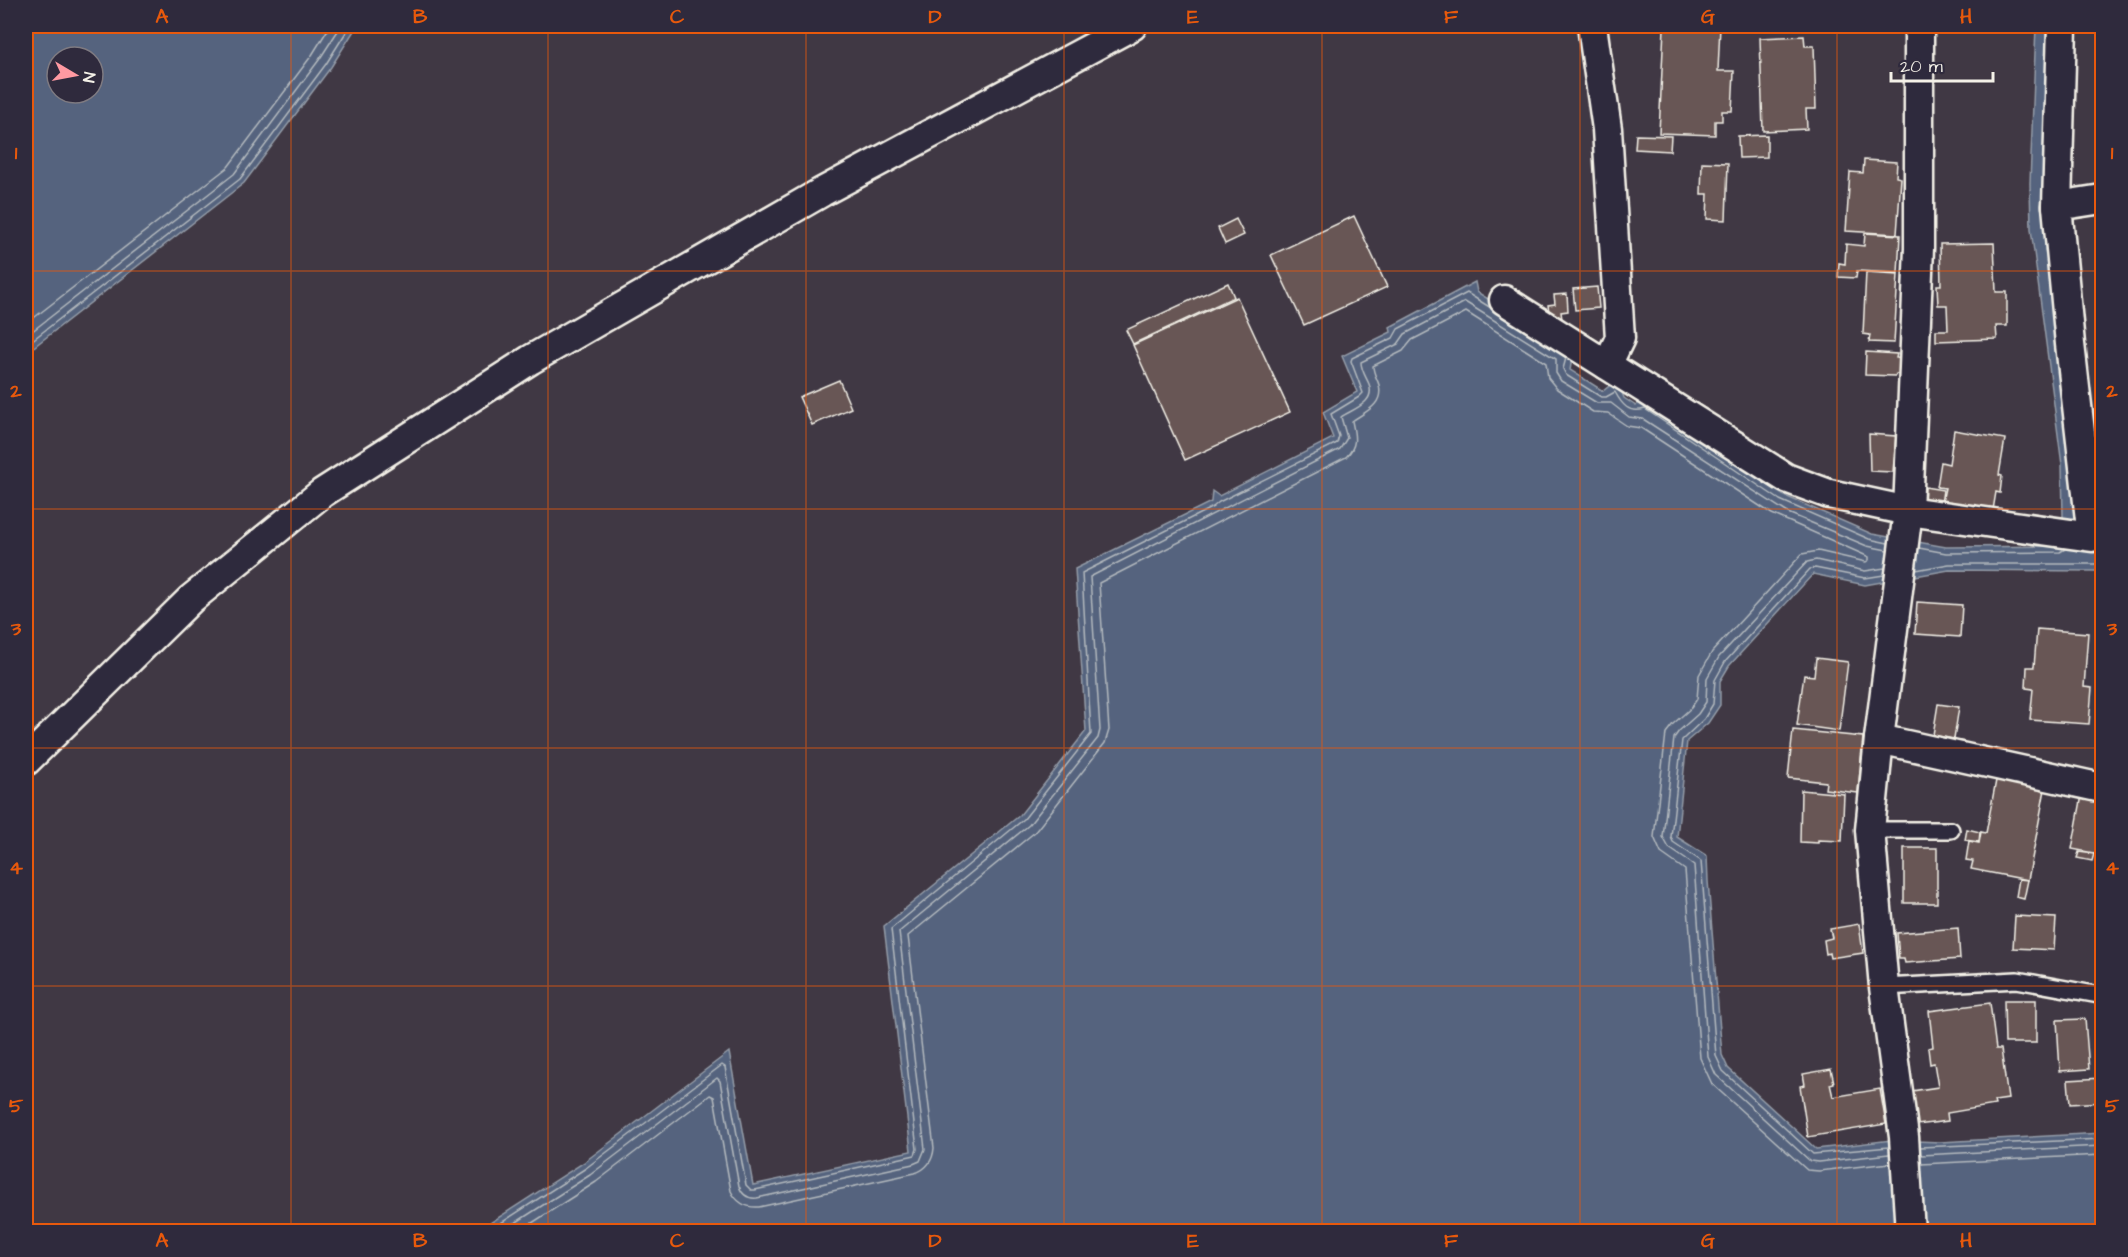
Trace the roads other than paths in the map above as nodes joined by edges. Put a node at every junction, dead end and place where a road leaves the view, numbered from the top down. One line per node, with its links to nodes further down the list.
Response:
1 (1132, 26): 11 (street)
2 (1592, 26): 8 (street)
3 (1919, 26): 9 (street)
4 (2062, 26): 6 (street)
5 (2103, 199): 6 (street)
6 (2057, 206): 9 (street)
7 (1504, 300): 8 (street)
8 (1607, 365): 9 (street)
9 (1908, 517): 10 (street)
10 (1879, 739): 12 (street); 13 (street)
11 (26, 761)
12 (2103, 788)
13 (1870, 830): 14 (lane); 15 (street)
14 (1951, 831)
15 (1884, 987): 16 (lane); 17 (street)
16 (2099, 995)
17 (1910, 1232)

